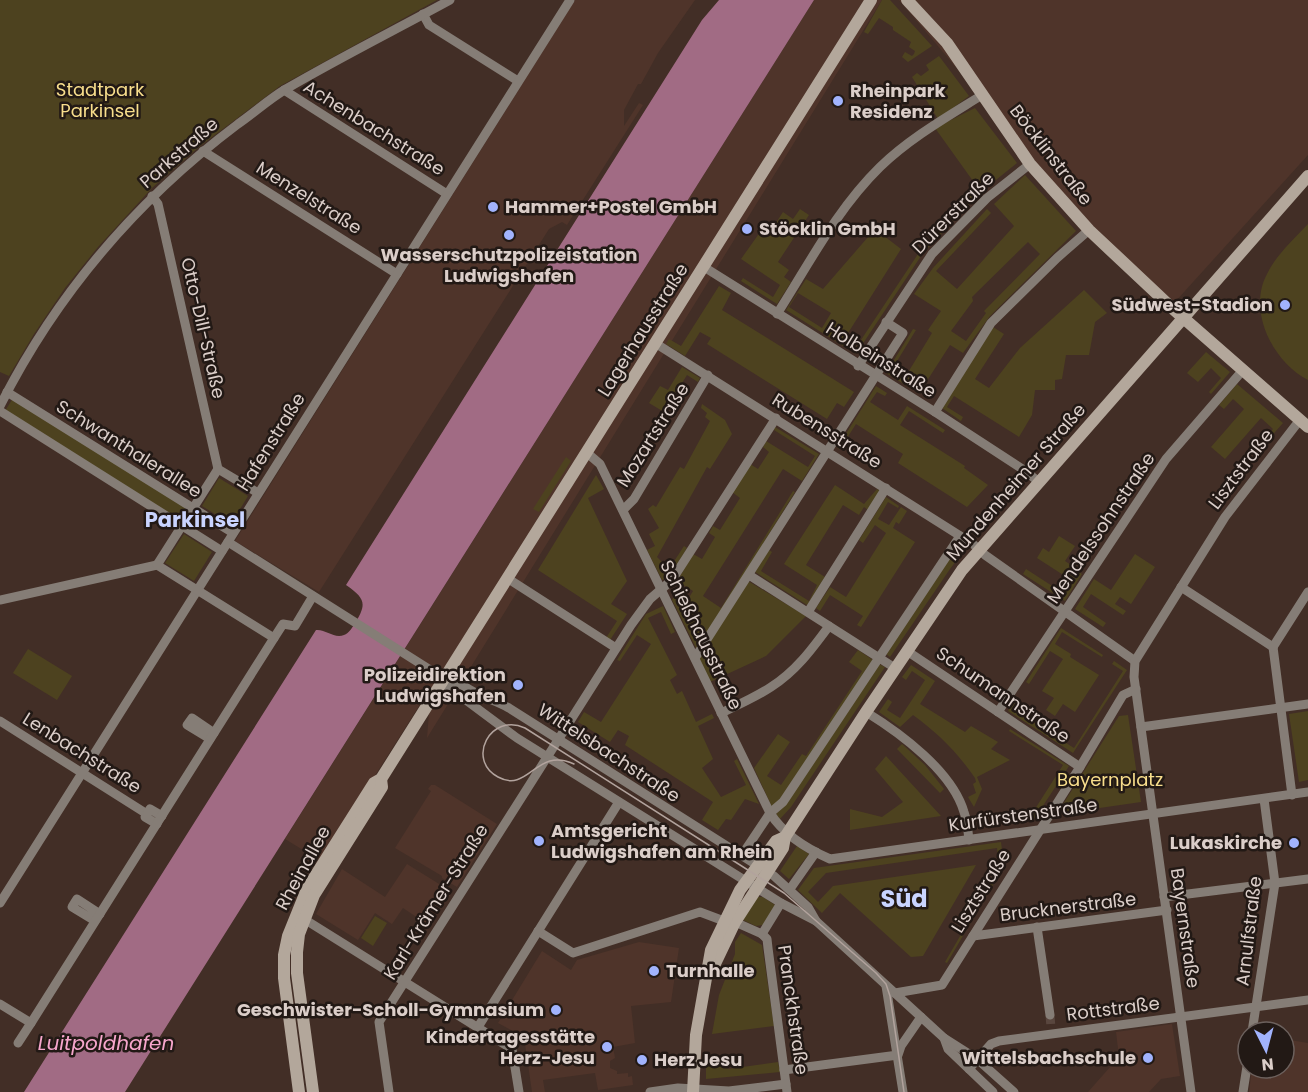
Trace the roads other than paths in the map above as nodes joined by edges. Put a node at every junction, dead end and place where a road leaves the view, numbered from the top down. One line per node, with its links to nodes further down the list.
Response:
1 (450, 0): 5 (street, Parkstraße)
2 (570, 0): 6 (street, Hafenstraße)
3 (871, 0): 15 (street, Lagerhausstraße)
4 (907, 0): 8 (street, Böcklinstraße)
5 (423, 14): 6 (street); 7 (street, Parkstraße)
6 (518, 81): 12 (street, Hafenstraße)
7 (284, 90): 9 (street, Parkstraße); 12 (street, Achenbachstraße)
8 (982, 95): 10 (street, Böcklinstraße); 17 (street)
9 (203, 151): 13 (street, Parkstraße); 16 (street, Menzelstraße)
10 (1030, 164): 14 (street, Böcklinstraße); 19 (street, Dürerstraße)
11 (1308, 176): 18 (street, Mundenheimer Straße)
12 (447, 194): 16 (street, Hafenstraße)
13 (152, 196): 25 (street, Parkstraße); 32 (street, Otto-Dill-Straße)
14 (1089, 230): 18 (street, Böcklinstraße); 27 (street)
15 (704, 267): 17 (street, Holbeinstraße); 20 (street, Lagerhausstraße)
16 (397, 274): 35 (street, Hafenstraße)
17 (777, 314): 21 (street, Holbeinstraße)
18 (1184, 318): 22 (street, Böcklinstraße); 33 (street, Mundenheimer Straße)
19 (886, 322): 21 (street, Dürerstraße); 24 (street)
20 (655, 343): 23 (street, Rubensstraße); 31 (street, Lagerhausstraße)
21 (858, 366): 24 (street, Holbeinstraße)
22 (1242, 370): 29 (street, Böcklinstraße); 52 (street, Mendelssohnstraße)
23 (708, 375): 28 (street, Rubensstraße); 37 (street, Mozartstraße)
24 (875, 376): 27 (street, Holbeinstraße); 30 (street)
25 (7, 392): 26 (street, Parkstraße); 36 (street, Schwanthalerallee)
26 (0, 408): 38 (street, Schwanthalerallee)
27 (935, 412): 33 (street, Holbeinstraße)
28 (776, 418): 30 (street, Rubensstraße); 48 (street, Karl-Krämer-Straße)
29 (1303, 424): 46 (street, Lisztstraße)
30 (826, 450): 34 (street, Rubensstraße); 44 (street)
31 (586, 452): 37 (street, Schießhausstraße); 45 (street, Lagerhausstraße)
32 (218, 469): 35 (street); 36 (street)
33 (1039, 482): 42 (street, Mundenheimer Straße)
34 (886, 488): 40 (street, Rubensstraße); 53 (street)
35 (258, 494): 39 (street, Hafenstraße)
36 (193, 508): 38 (street); 39 (street, Schwanthalerallee)
37 (623, 510): 48 (street, Schießhausstraße)
38 (182, 525): 41 (street, Schwanthalerallee); 43 (street)
39 (233, 533): 41 (street, Hafenstraße)
40 (960, 536): 42 (street, Rubensstraße); 59 (street, Mundenheimer Straße)
41 (225, 547): 47 (street, Hafenstraße); 50 (street, Schwanthalerallee)
42 (979, 550): 52 (street, Rubensstraße); 58 (street, Mundenheimer Straße)
43 (157, 565): 47 (street); 51 (street)
44 (748, 575): 53 (street); 60 (street)
45 (507, 578): 57 (street); 63 (street, Lagerhausstraße)
46 (1181, 587): 56 (street); 61 (street, Lisztstraße)
47 (197, 591): 55 (street); 77 (street, Hafenstraße)
48 (661, 591): 57 (street, Karl-Krämer-Straße); 60 (street, Schießhausstraße)
49 (1308, 592): 56 (street)
50 (313, 596): 55 (street); 63 (street, Schwanthalerallee)
51 (0, 600)
52 (1064, 611): 61 (street, Rubensstraße); 69 (street, Mendelssohnstraße)
53 (808, 612): 54 (street)
54 (829, 626): 59 (street); 70 (street)
55 (274, 638): 84 (street)
56 (1273, 647): 67 (street)
57 (616, 648): 74 (street, Karl-Krämer-Straße)
58 (907, 651): 62 (street, Mundenheimer Straße); 69 (street, Schumannstraße)
59 (879, 657): 62 (street); 82 (street, Mundenheimer Straße)
60 (694, 658): 70 (street, Schießhausstraße)
61 (1135, 661): 64 (street, Bayernstraße)
62 (895, 668): 68 (street, Mundenheimer Straße)
63 (443, 678): 65 (street, Wittelsbachstraße); 71 (street, Wittelsbachstraße); 90 (street, Rheinallee)
64 (1136, 689): 73 (street, Bayernstraße); 76 (street, Lisztstraße)
65 (496, 700): 71 (street); 74 (street, Wittelsbachstraße)
66 (1308, 704): 67 (street)
67 (1281, 707): 73 (street); 79 (street)
68 (866, 712): 86 (street, Mundenheimer Straße); 87 (street)
69 (998, 712): 76 (street, Schumannstraße)
70 (721, 713): 82 (street, Schießhausstraße)
71 (485, 716): 75 (street, Wittelsbachstraße)
72 (0, 721): 77 (street, Lenbachstraße)
73 (1141, 728): 83 (street, Bayernstraße)
74 (558, 740): 75 (street, Karl-Krämer-Straße); 89 (street, Wittelsbachstraße)
75 (547, 757): 81 (street, Wittelsbachstraße); 107 (street, Karl-Krämer-Straße)
76 (1080, 767): 85 (street, Lisztstraße)
77 (82, 773): 84 (street, Lenbachstraße); 97 (street, Hafenstraße)
78 (1308, 792): 79 (street, Kurfürstenstraße)
79 (1292, 795): 80 (street, Kurfürstenstraße)
80 (1264, 799): 83 (street, Kurfürstenstraße); 93 (street, Arnulfstraße)
81 (619, 802): 94 (street, Wittelsbachstraße); 104 (street)
82 (770, 813): 86 (street, Schießhausstraße); 89 (street, Mundenheimer Straße)
83 (1152, 814): 85 (street, Kurfürstenstraße); 96 (street, Bayernstraße)
84 (159, 820): 117 (street)
85 (1039, 830): 87 (street, Kurfürstenstraße); 106 (street, Lisztstraße)
86 (786, 835): 88 (street, Schießhausstraße); 91 (street, Mundenheimer Straße)
87 (969, 840): 88 (street, Kurfürstenstraße)
88 (816, 852): 95 (street)
89 (742, 855): 91 (street, Wittelsbachstraße)
90 (329, 862): 100 (street, Rheinallee); 127 (street, Rheinallee)
91 (763, 869): 94 (street, Mundenheimer Straße); 95 (street, Wittelsbachstraße)
92 (1308, 879): 93 (street)
93 (1275, 883): 96 (street); 112 (street, Arnulfstraße)
94 (752, 885): 98 (street, Wittelsbachstraße); 101 (street, Mundenheimer Straße)
95 (790, 889): 102 (street, Wittelsbachstraße)
96 (1164, 897): 99 (street, Bayernstraße)
97 (0, 903)
98 (781, 903): 102 (street, Wittelsbachstraße); 105 (street)
99 (1167, 910): 103 (street, Brucknerstraße); 115 (street, Bayernstraße)
100 (304, 919): 107 (street); 128 (street, Rheinallee)
101 (726, 920): 104 (street); 105 (street); 126 (street, Mundenheimer Straße)
102 (816, 921): 108 (street, Wittelsbachstraße)
103 (1037, 927): 106 (street, Brucknerstraße); 113 (street)
104 (538, 931): 118 (street)
105 (762, 934): 123 (street, Pranckhstraße)
106 (973, 936): 109 (street, Lisztstraße)
107 (404, 982): 118 (street); 129 (street, Karl-Krämer-Straße)
108 (886, 984): 109 (street, Wittelsbachstraße); 121 (street)
109 (895, 993): 114 (street, Wittelsbachstraße)
110 (1308, 1000): 112 (street, Rottstraße)
111 (0, 1004): 117 (street)
112 (1256, 1007): 115 (street, Rottstraße); 116 (street, Arnulfstraße)
113 (1050, 1015)
114 (921, 1017): 119 (street, Wittelsbachstraße); 121 (street)
115 (1182, 1017): 122 (street, Rottstraße); 135 (street, Bayernstraße)
116 (1254, 1020)
117 (31, 1023): 120 (street)
118 (478, 1027): 130 (street)
119 (944, 1038): 122 (street, Wittelsbachstraße); 124 (street, Wittelsbachstraße)
120 (18, 1043)
121 (898, 1055): 123 (street); 132 (street)
122 (981, 1055): 124 (street); 134 (street, Wittelsbachstraße)
123 (784, 1070): 125 (street, Pranckhstraße)
124 (969, 1070): 133 (street, Wittelsbachstraße)
125 (786, 1088): 126 (street)
126 (693, 1091): 131 (street)
127 (299, 1092)
128 (313, 1092)
129 (389, 1092)
130 (519, 1092)
131 (650, 1092)
132 (903, 1092)
133 (993, 1092)
134 (1014, 1092)
135 (1191, 1092)

